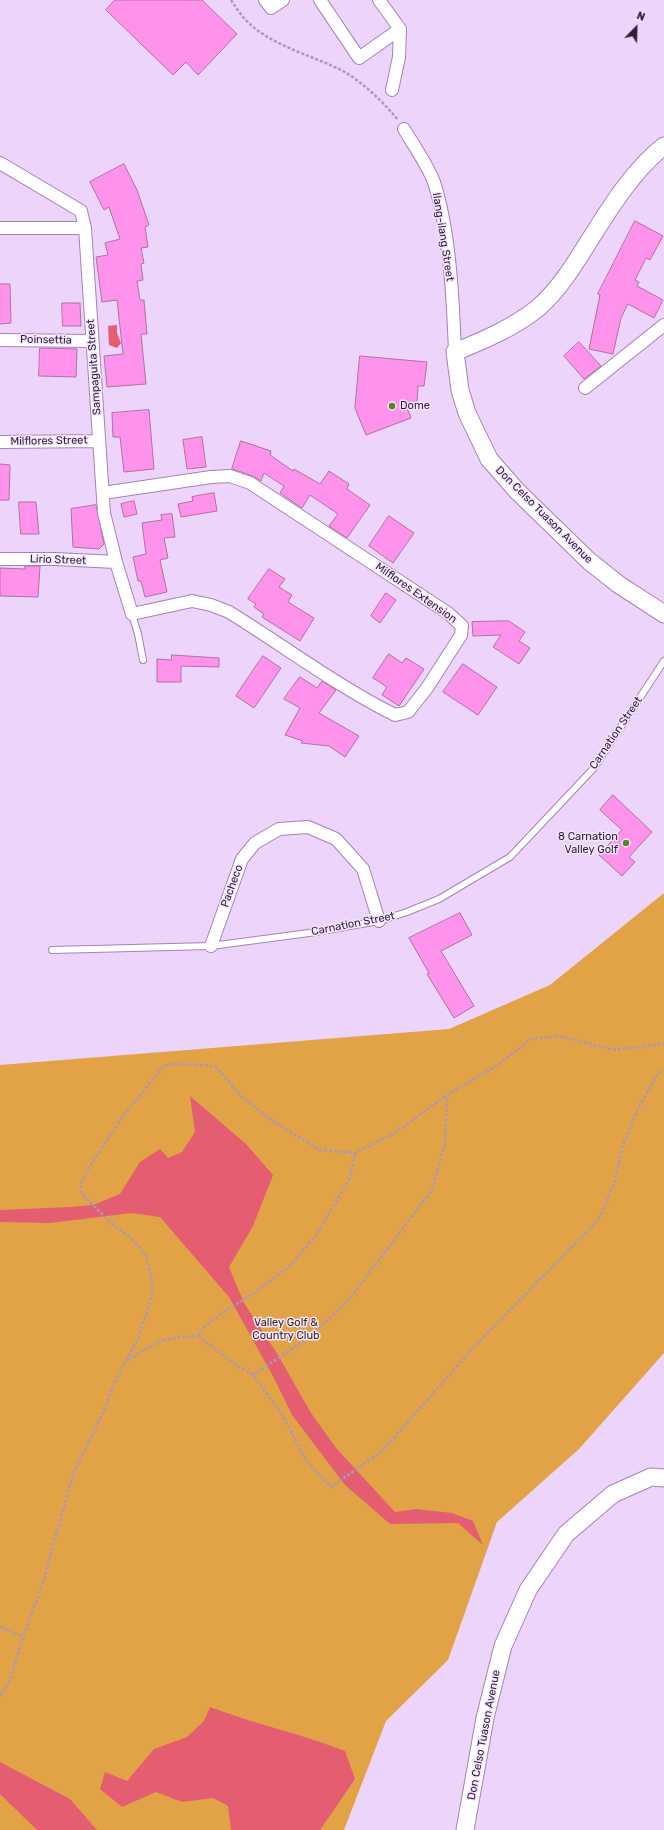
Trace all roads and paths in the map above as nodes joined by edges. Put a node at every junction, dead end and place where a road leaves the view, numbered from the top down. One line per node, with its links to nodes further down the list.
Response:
1 (231, 0): 8 (path)
2 (265, 0): 3 (street)
3 (283, 0)
4 (320, 0): 6 (street)
5 (379, 0): 6 (street)
6 (400, 29): 7 (street)
7 (392, 90)
8 (404, 129): 16 (street, Ilang-ilang Street)
9 (664, 146): 16 (street)
10 (0, 163): 12 (street, Sampaguita Street)
11 (0, 228): 12 (street)
12 (85, 228): 15 (street, Sampaguita Street)
13 (664, 325): 17 (street)
14 (0, 340): 15 (street, Poinsettia)
15 (92, 341): 18 (street, Sampaguita Street)
16 (455, 352): 24 (street, Don Celso Tuason Avenue)
17 (585, 388)
18 (98, 441): 19 (street, Milflores Street); 20 (street, Sampaguita Street)
19 (0, 442)
20 (103, 493): 22 (street, Sampaguita Street); 23 (street, Milflores Extension)
21 (0, 559): 22 (street, Lirio Street)
22 (116, 562): 23 (street, Sampaguita Street)
23 (132, 614): 25 (lane)
24 (664, 614)
25 (143, 660)
26 (664, 661): 27 (lane, Carnation Street)
27 (379, 921): 28 (lane, Carnation Street); 28 (street, Pacheco)
28 (211, 946): 29 (lane, Carnation Street)
29 (52, 950)
30 (664, 1044): 32 (path)
31 (664, 1070): 36 (path)
32 (447, 1096): 33 (path); 36 (path)
33 (355, 1153): 34 (path); 35 (path)
34 (198, 1336): 35 (path); 36 (path)
35 (127, 1360): 39 (path)
36 (253, 1375)
37 (664, 1478): 41 (street, Don Celso Tuason Avenue)
38 (0, 1627): 39 (path)
39 (23, 1637): 40 (path)
40 (0, 1696)
41 (465, 1830)

